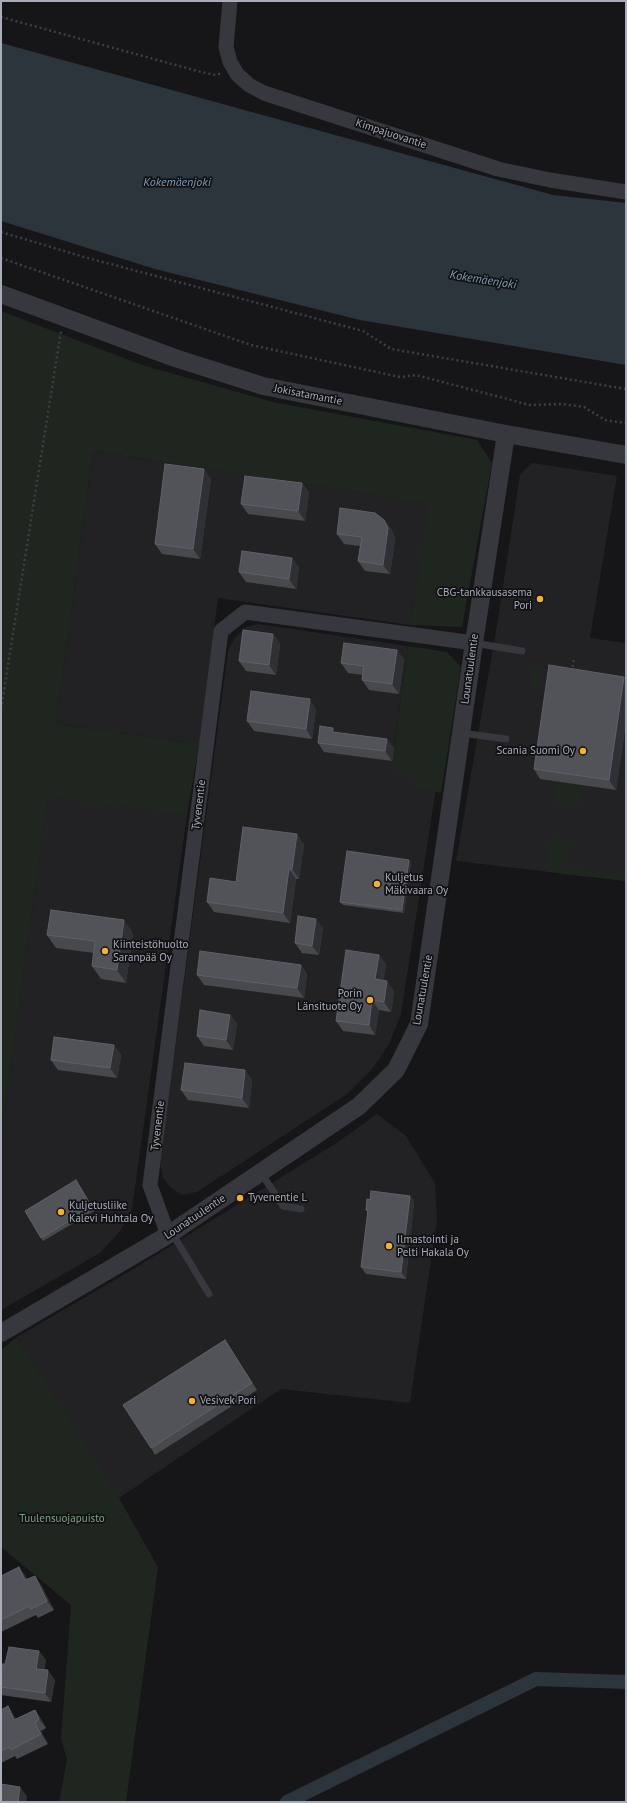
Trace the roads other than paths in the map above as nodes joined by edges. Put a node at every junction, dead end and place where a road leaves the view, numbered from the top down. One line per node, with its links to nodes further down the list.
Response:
1 (230, 1): 2 (street, Kimpajuovantie)
2 (626, 192)
3 (1, 294): 4 (street, Jokisatamantie)
4 (506, 434): 5 (street, Jokisatamantie); 6 (street, Lounatuulentie)
5 (626, 455)
6 (474, 643): 7 (lane); 8 (street, Lounatuulentie); 12 (street, Tyvenentie)
7 (522, 651)
8 (461, 733): 9 (lane); 10 (street, Lounatuulentie)
9 (506, 739)
10 (261, 1173): 11 (lane); 12 (street, Lounatuulentie)
11 (301, 1209)
12 (170, 1234): 13 (lane); 14 (street, Lounatuulentie)
13 (209, 1294)
14 (1, 1333)

